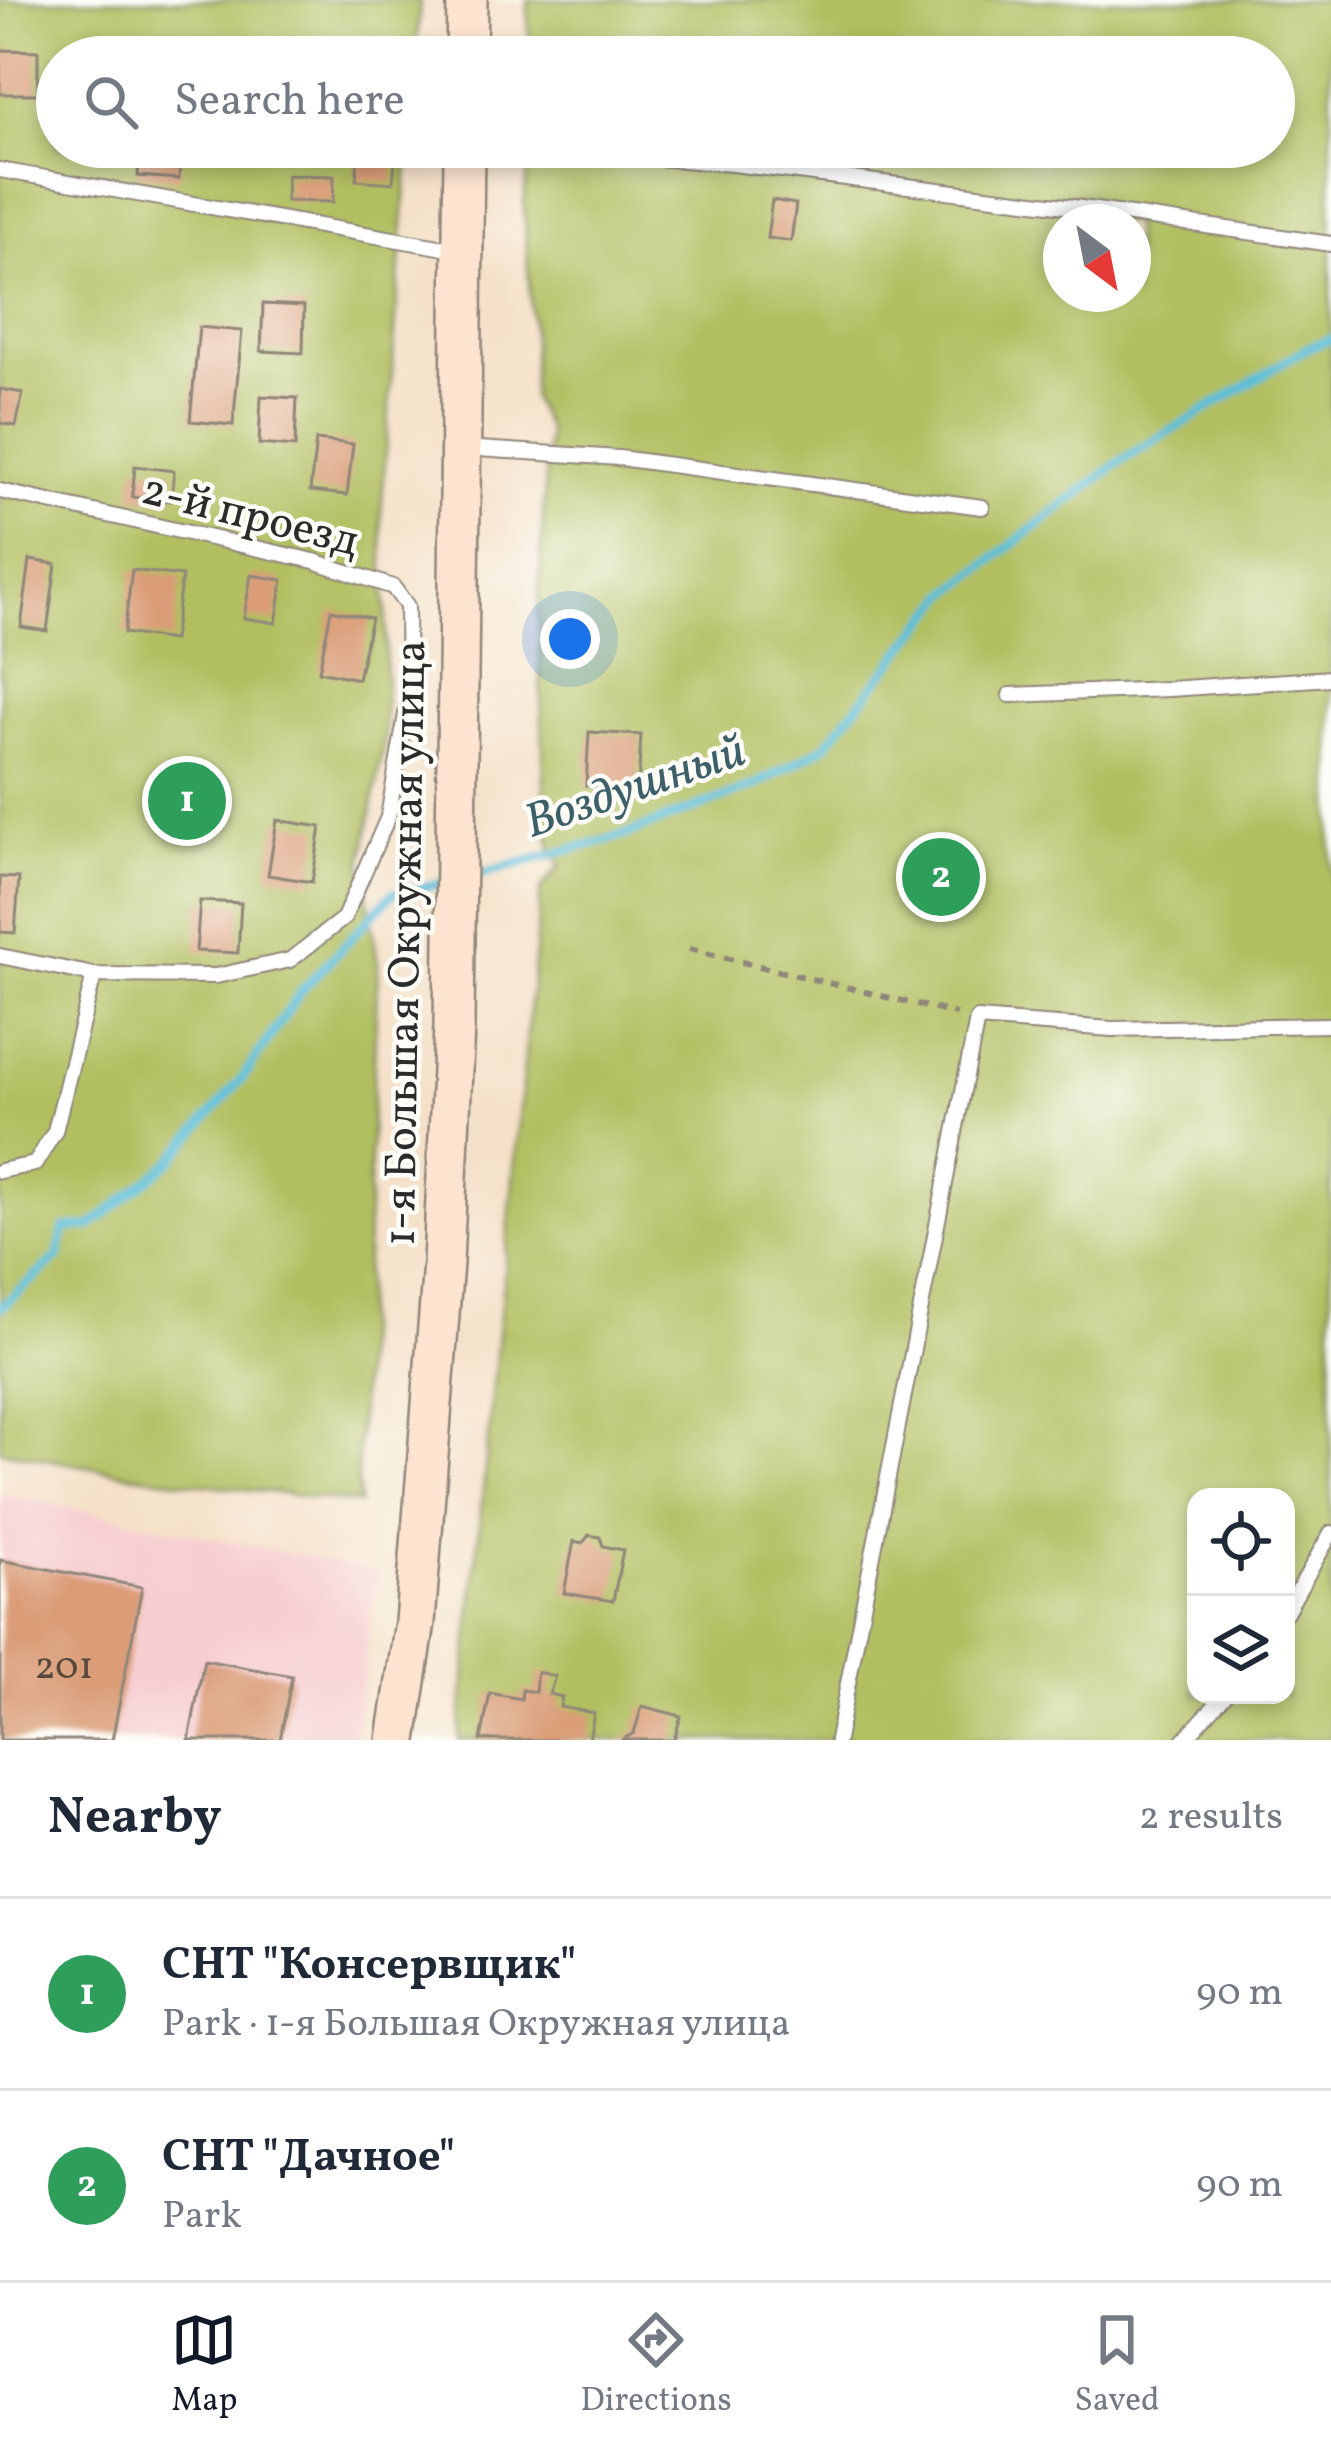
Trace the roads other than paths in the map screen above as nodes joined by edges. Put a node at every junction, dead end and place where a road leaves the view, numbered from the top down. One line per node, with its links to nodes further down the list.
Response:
1 (466, 0): 2 (street)
2 (466, 36)
3 (464, 168): 7 (street, 1-я Большая Окружная улица)
4 (765, 168): 6 (lane)
5 (0, 170): 7 (lane)
6 (1331, 244)
7 (463, 251): 8 (street, 1-я Большая Окружная улица)
8 (462, 448): 10 (lane); 20 (street, 1-я Большая Окружная улица)
9 (0, 491): 14 (lane, 2-й проезд)
10 (982, 507)
11 (1331, 678): 12 (lane)
12 (1010, 695)
13 (0, 956): 14 (lane, 2-й проезд)
14 (94, 975): 16 (lane)
15 (1331, 1025): 21 (lane)
16 (0, 1171)
17 (1331, 1533): 18 (lane)
18 (1295, 1596)
19 (1217, 1704): 22 (lane)
20 (397, 1740)
21 (836, 1740)
22 (1184, 1740)

